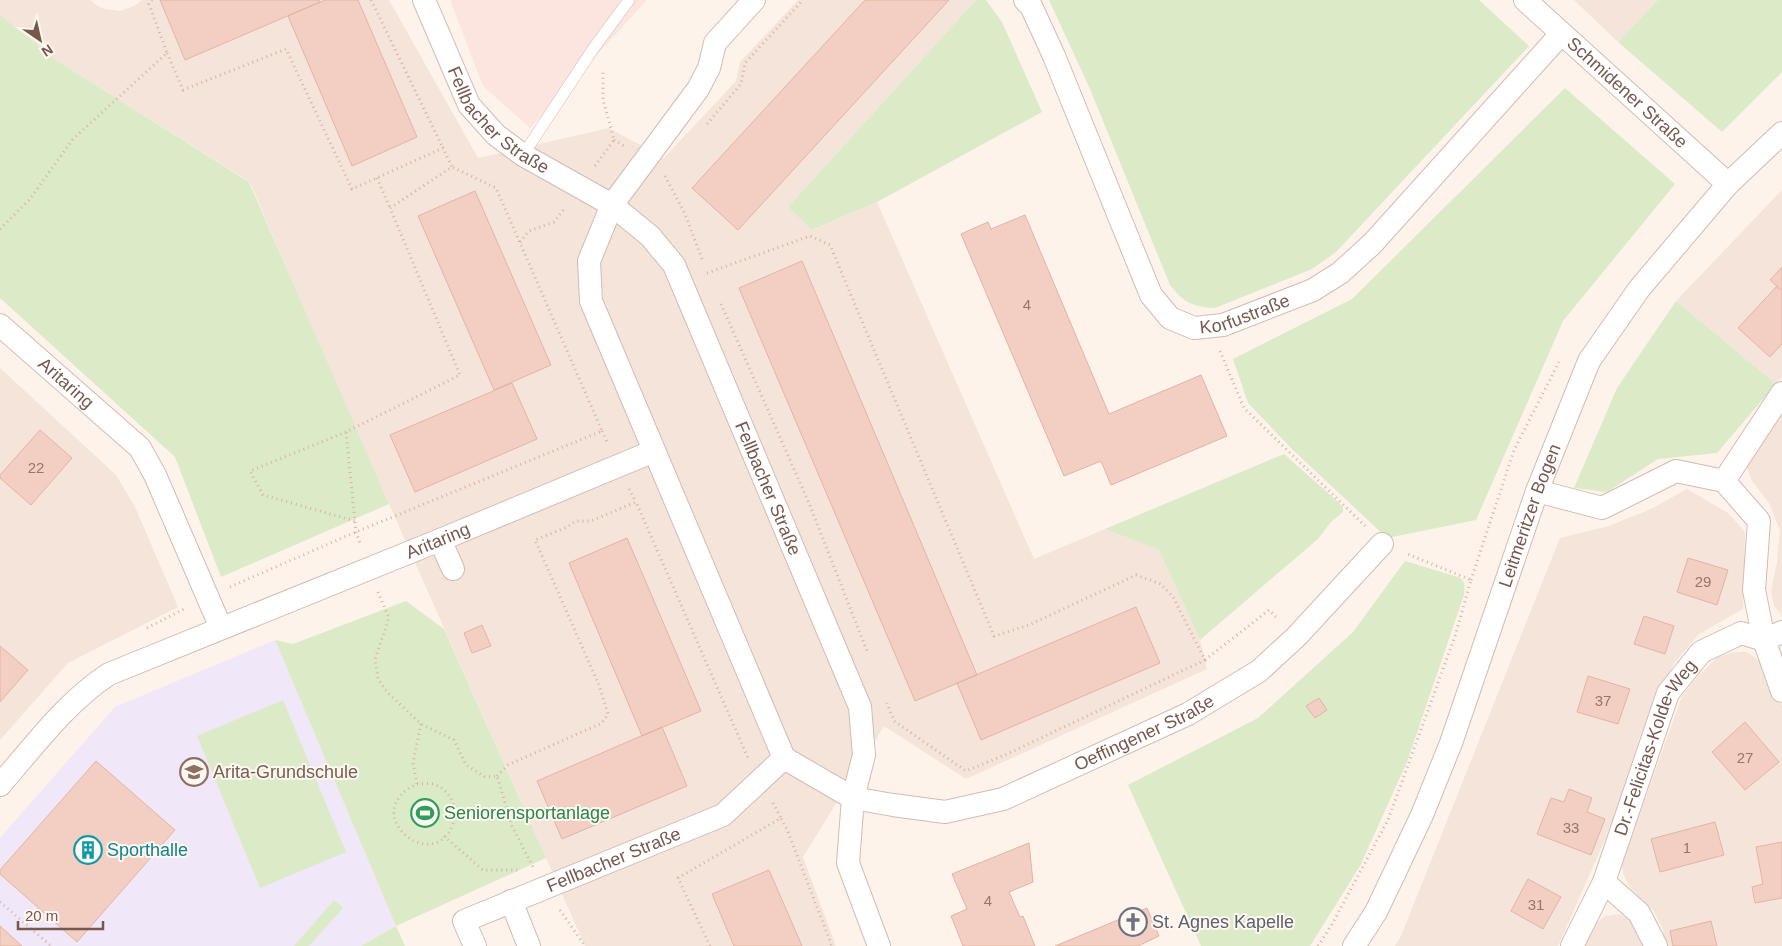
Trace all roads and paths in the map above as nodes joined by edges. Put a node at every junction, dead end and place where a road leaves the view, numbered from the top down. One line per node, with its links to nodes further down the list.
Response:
1 (152, 0): 10 (path)
2 (371, 0): 14 (path)
3 (424, 0): 15 (street, Fellbacher Straße)
4 (629, 0): 15 (lane)
5 (754, 0): 21 (street)
6 (803, 0): 12 (path)
7 (1026, 0): 29 (street, Korfustraße)
8 (1525, 0): 9 (street, Schmidener Straße)
9 (1561, 34): 19 (street, Schmidener Straße); 29 (street, Korfustraße)
10 (167, 53): 18 (path); 23 (path)
11 (603, 65): 20 (path)
12 (703, 129)
13 (1782, 133): 19 (street, Leitmeritzer Bogen)
14 (444, 148): 16 (path); 18 (path)
15 (523, 155): 20 (street, Fellbacher Straße)
16 (452, 167): 22 (path); 24 (path)
17 (664, 173): 25 (path)
18 (377, 178): 22 (path)
19 (1728, 184): 35 (street, Leitmeritzer Bogen)
20 (580, 188): 21 (street, Fellbacher Straße); 24 (path)
21 (612, 205): 33 (street); 58 (street, Fellbacher Straße)
22 (390, 208): 32 (path)
23 (0, 229)
24 (520, 242): 37 (path)
25 (707, 272): 26 (path); 49 (path)
26 (711, 281)
27 (719, 299): 48 (path)
28 (0, 325): 43 (street, Aritaring)
29 (1210, 327): 39 (path)
30 (1561, 358): 42 (path)
31 (1782, 393): 34 (street)
32 (346, 432): 36 (path); 36 (path)
33 (654, 450): 38 (street, Aritaring); 53 (street)
34 (1724, 481): 35 (street); 46 (street)
35 (1537, 491): 72 (street, Leitmeritzer Bogen)
36 (355, 521): 37 (path)
37 (356, 532): 40 (path); 43 (path)
38 (440, 540): 40 (street, Aritaring); 41 (street)
39 (1382, 544): 42 (path); 47 (street, Oeffingener Straße)
40 (368, 569): 44 (street, Aritaring); 52 (path)
41 (452, 570)
42 (1471, 580): 71 (path)
43 (208, 596): 44 (street, Aritaring); 45 (path)
44 (221, 628): 57 (street, Aritaring)
45 (141, 632)
46 (1773, 636): 50 (street); 60 (street, Dr.-Felicitas-Kolde-Weg)
47 (1296, 637): 49 (path); 58 (street, Oeffingener Straße)
48 (869, 657)
49 (1205, 660): 51 (path)
50 (1782, 690)
51 (887, 703)
52 (421, 724): 54 (path); 56 (path)
53 (784, 758): 55 (street, Fellbacher Straße); 58 (street)
54 (497, 776): 55 (path); 61 (path)
55 (760, 780): 59 (path); 61 (street, Fellbacher Straße)
56 (417, 784): 56 (path)
57 (0, 785)
58 (852, 798): 70 (street, Fellbacher Straße)
59 (781, 818): 68 (path); 69 (path)
60 (1604, 882): 73 (street, Dr.-Felicitas-Kolde-Weg); 74 (street)
61 (543, 887): 62 (street, Fellbacher Straße); 67 (path)
62 (510, 901): 65 (street, Fellbacher Straße); 66 (street)
63 (0, 902): 64 (path)
64 (51, 946)
65 (475, 946)
66 (529, 946)
67 (586, 946)
68 (710, 946)
69 (832, 946)
70 (879, 946)
71 (1318, 946)
72 (1354, 946)
73 (1572, 946)
74 (1656, 946)

